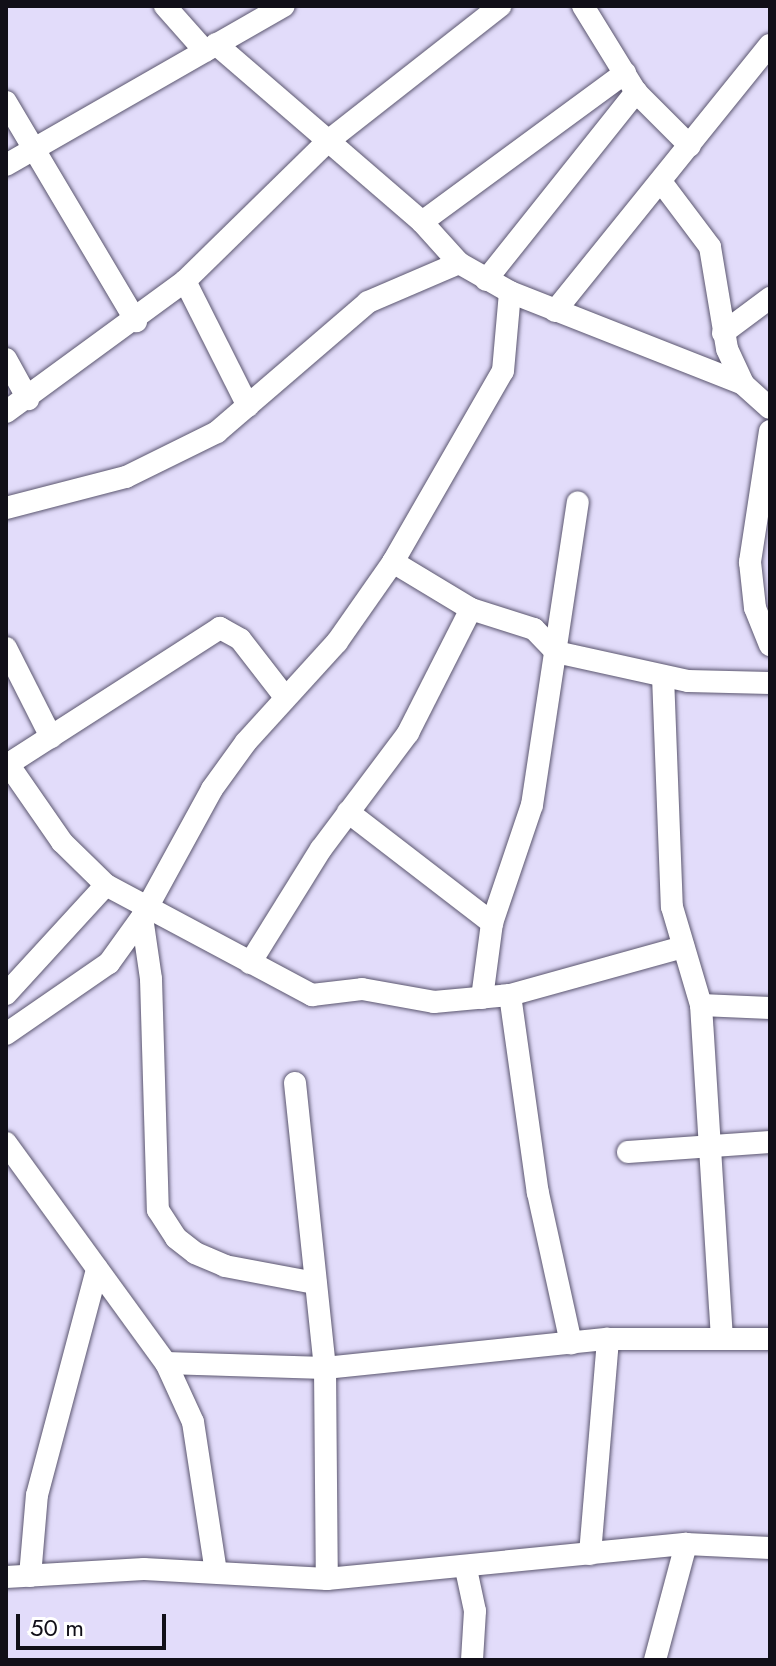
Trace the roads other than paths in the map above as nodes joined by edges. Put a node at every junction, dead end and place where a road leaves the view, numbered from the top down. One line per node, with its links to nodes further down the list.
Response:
1 (165, 6): 5 (street)
2 (500, 6): 9 (street)
3 (583, 6): 7 (street)
4 (269, 9): 5 (street)
5 (210, 48): 9 (street); 11 (street)
6 (769, 49): 10 (street)
7 (631, 82): 10 (street); 14 (street); 16 (street)
8 (6, 102): 11 (street)
9 (328, 141): 14 (street); 17 (street)
10 (690, 146): 13 (street)
11 (33, 150): 12 (street); 21 (street)
12 (6, 165)
13 (662, 183): 20 (street); 22 (street)
14 (422, 222): 15 (street)
15 (459, 263): 16 (street); 26 (street)
16 (486, 280): 18 (street)
17 (185, 281): 21 (street); 26 (street)
18 (510, 292): 20 (street); 33 (street)
19 (770, 298): 22 (street)
20 (555, 311): 24 (street)
21 (136, 321): 25 (street)
22 (723, 333): 24 (street)
23 (6, 359): 25 (street)
24 (743, 384): 27 (street)
25 (28, 399): 28 (street)
26 (248, 406): 31 (street)
27 (770, 408)
28 (6, 412)
29 (770, 431): 32 (street)
30 (578, 502): 37 (street)
31 (6, 508)
32 (764, 509): 35 (street)
33 (393, 562): 34 (street); 40 (street)
34 (471, 609): 37 (street); 43 (street)
35 (770, 645)
36 (6, 648): 41 (street)
37 (556, 652): 38 (street); 46 (street)
38 (663, 676): 39 (street); 47 (street)
39 (770, 683)
40 (285, 697): 41 (street); 45 (street)
41 (51, 737): 42 (street)
42 (7, 765): 44 (street)
43 (348, 812): 46 (street); 48 (street)
44 (106, 885): 45 (street); 49 (street)
45 (145, 912): 48 (street); 54 (street); 61 (street)
46 (492, 923): 51 (street)
47 (683, 947): 50 (street); 52 (street)
48 (250, 963): 51 (street)
49 (6, 994)
50 (510, 995): 51 (street); 65 (street)
51 (482, 998)
52 (701, 1005): 53 (street); 58 (street)
53 (770, 1008)
54 (7, 1030)
55 (295, 1083): 61 (street)
56 (770, 1142): 58 (street)
57 (6, 1143): 60 (street)
58 (707, 1146): 59 (street); 62 (street)
59 (628, 1152)
60 (97, 1269): 66 (street); 73 (street)
61 (315, 1283): 67 (street)
62 (722, 1337): 63 (street); 64 (street)
63 (770, 1338)
64 (608, 1339): 65 (street); 70 (street)
65 (571, 1343): 67 (street)
66 (166, 1363): 67 (street); 72 (street)
67 (325, 1368): 75 (street)
68 (686, 1544): 69 (street); 70 (street); 77 (street)
69 (770, 1548)
70 (590, 1554): 71 (street)
71 (466, 1569): 75 (street); 76 (street)
72 (216, 1572): 73 (street); 75 (street)
73 (30, 1576): 74 (street)
74 (6, 1577)
75 (327, 1579)
76 (472, 1660)
77 (655, 1660)

